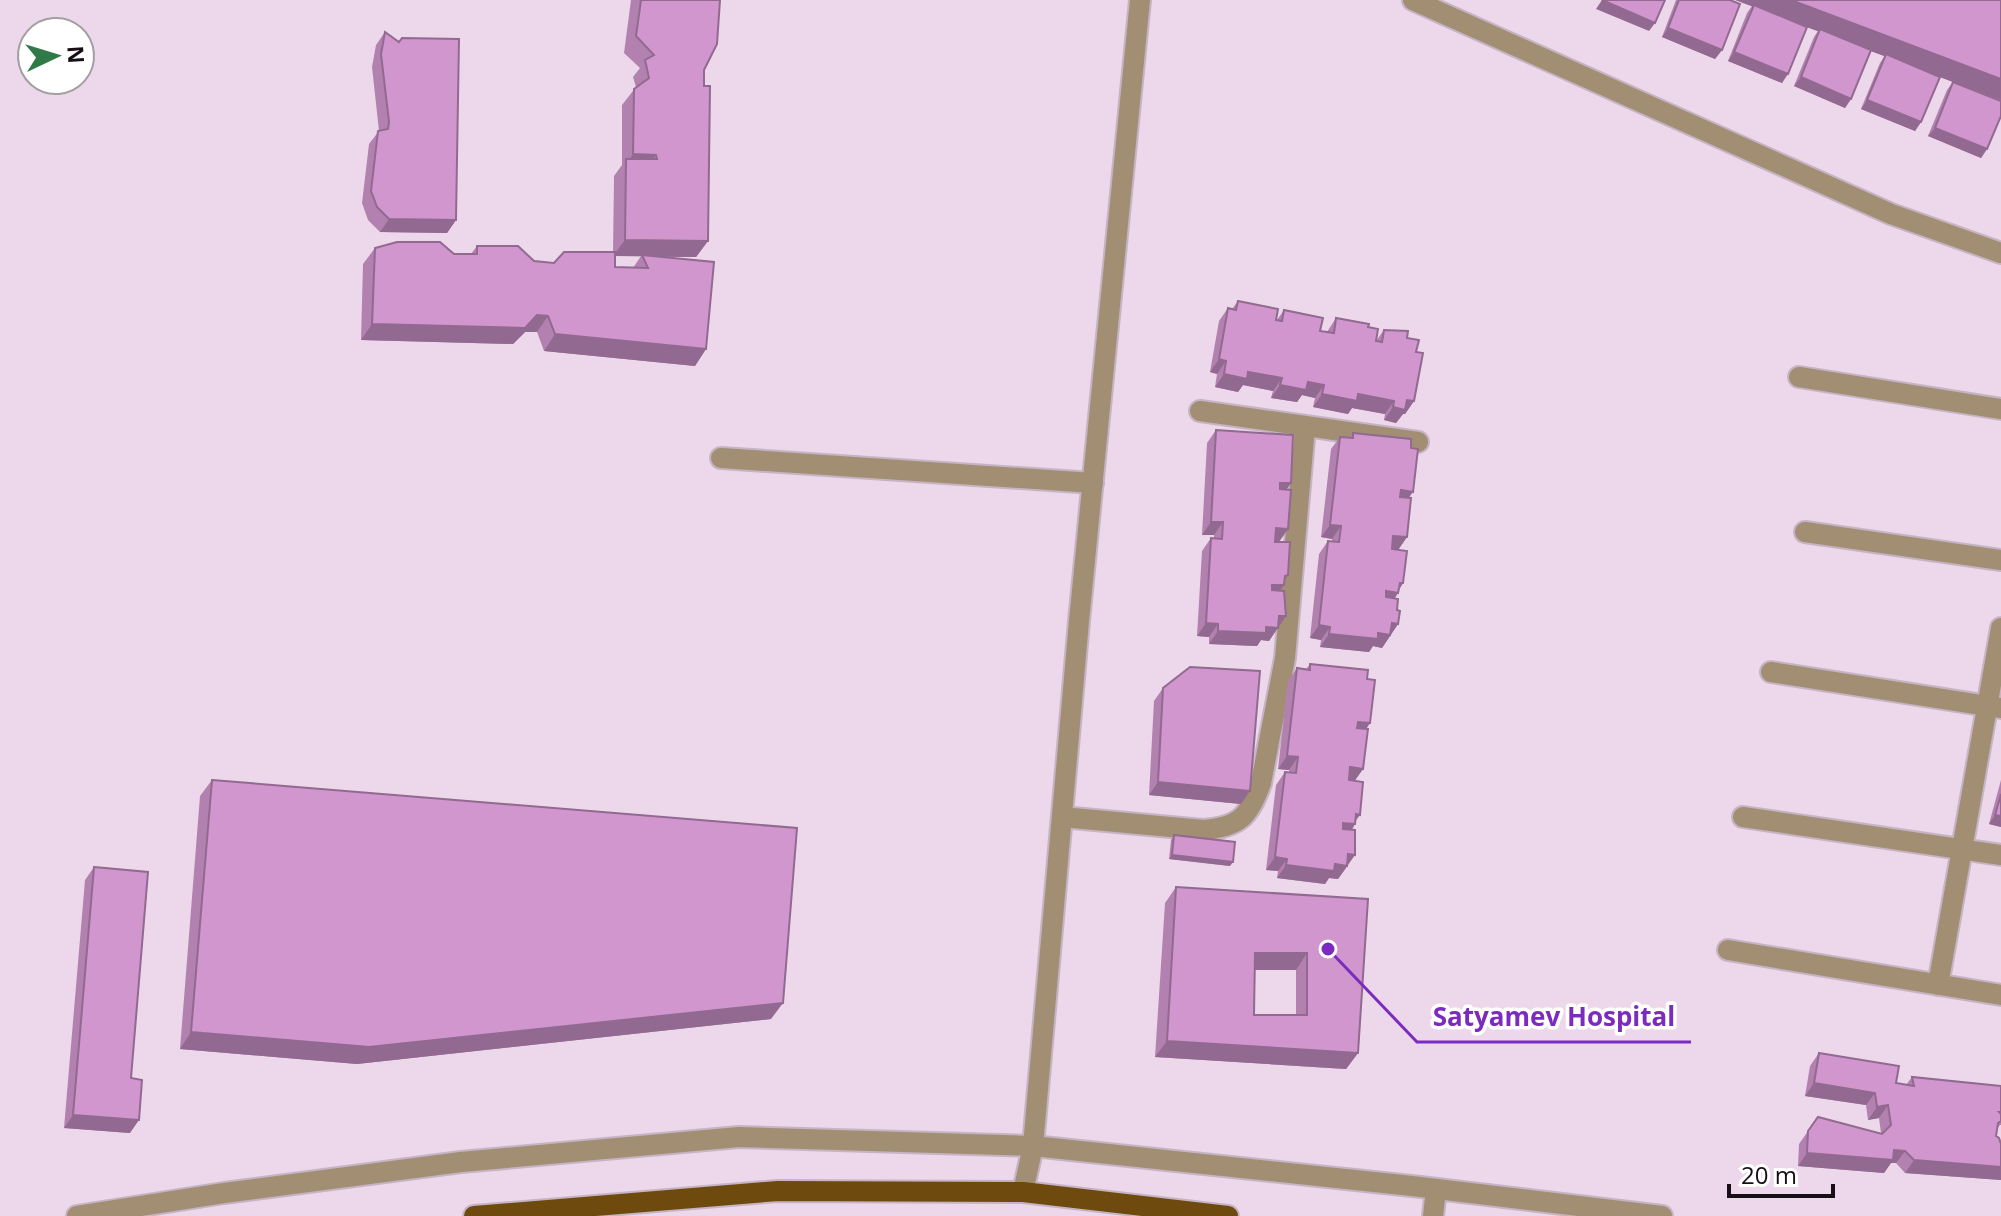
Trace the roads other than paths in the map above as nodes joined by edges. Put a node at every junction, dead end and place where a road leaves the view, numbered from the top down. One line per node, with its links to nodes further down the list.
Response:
1 (1140, 0): 10 (street)
2 (1413, 0): 3 (street)
3 (2001, 253)
4 (1799, 377): 5 (street)
5 (2001, 409)
6 (1200, 411): 7 (street)
7 (1305, 427): 8 (street); 16 (street)
8 (1418, 442)
9 (721, 458): 10 (street)
10 (1093, 483): 16 (street)
11 (1805, 532): 12 (street)
12 (2001, 560)
13 (2001, 628): 15 (street)
14 (1771, 672): 15 (street)
15 (1994, 707): 18 (street)
16 (1062, 817): 23 (street)
17 (1743, 817): 18 (street)
18 (1963, 850): 19 (street); 21 (street)
19 (2001, 855)
20 (1728, 950): 21 (street)
21 (1938, 985): 22 (street)
22 (2001, 995)
23 (1033, 1146): 24 (street); 25 (street); 26 (street)
24 (1436, 1189): 29 (street); 30 (street)
25 (1023, 1192): 27 (main road); 28 (main road)
26 (80, 1216)
27 (474, 1216)
28 (1228, 1216)
29 (1433, 1216)
30 (1662, 1216)

